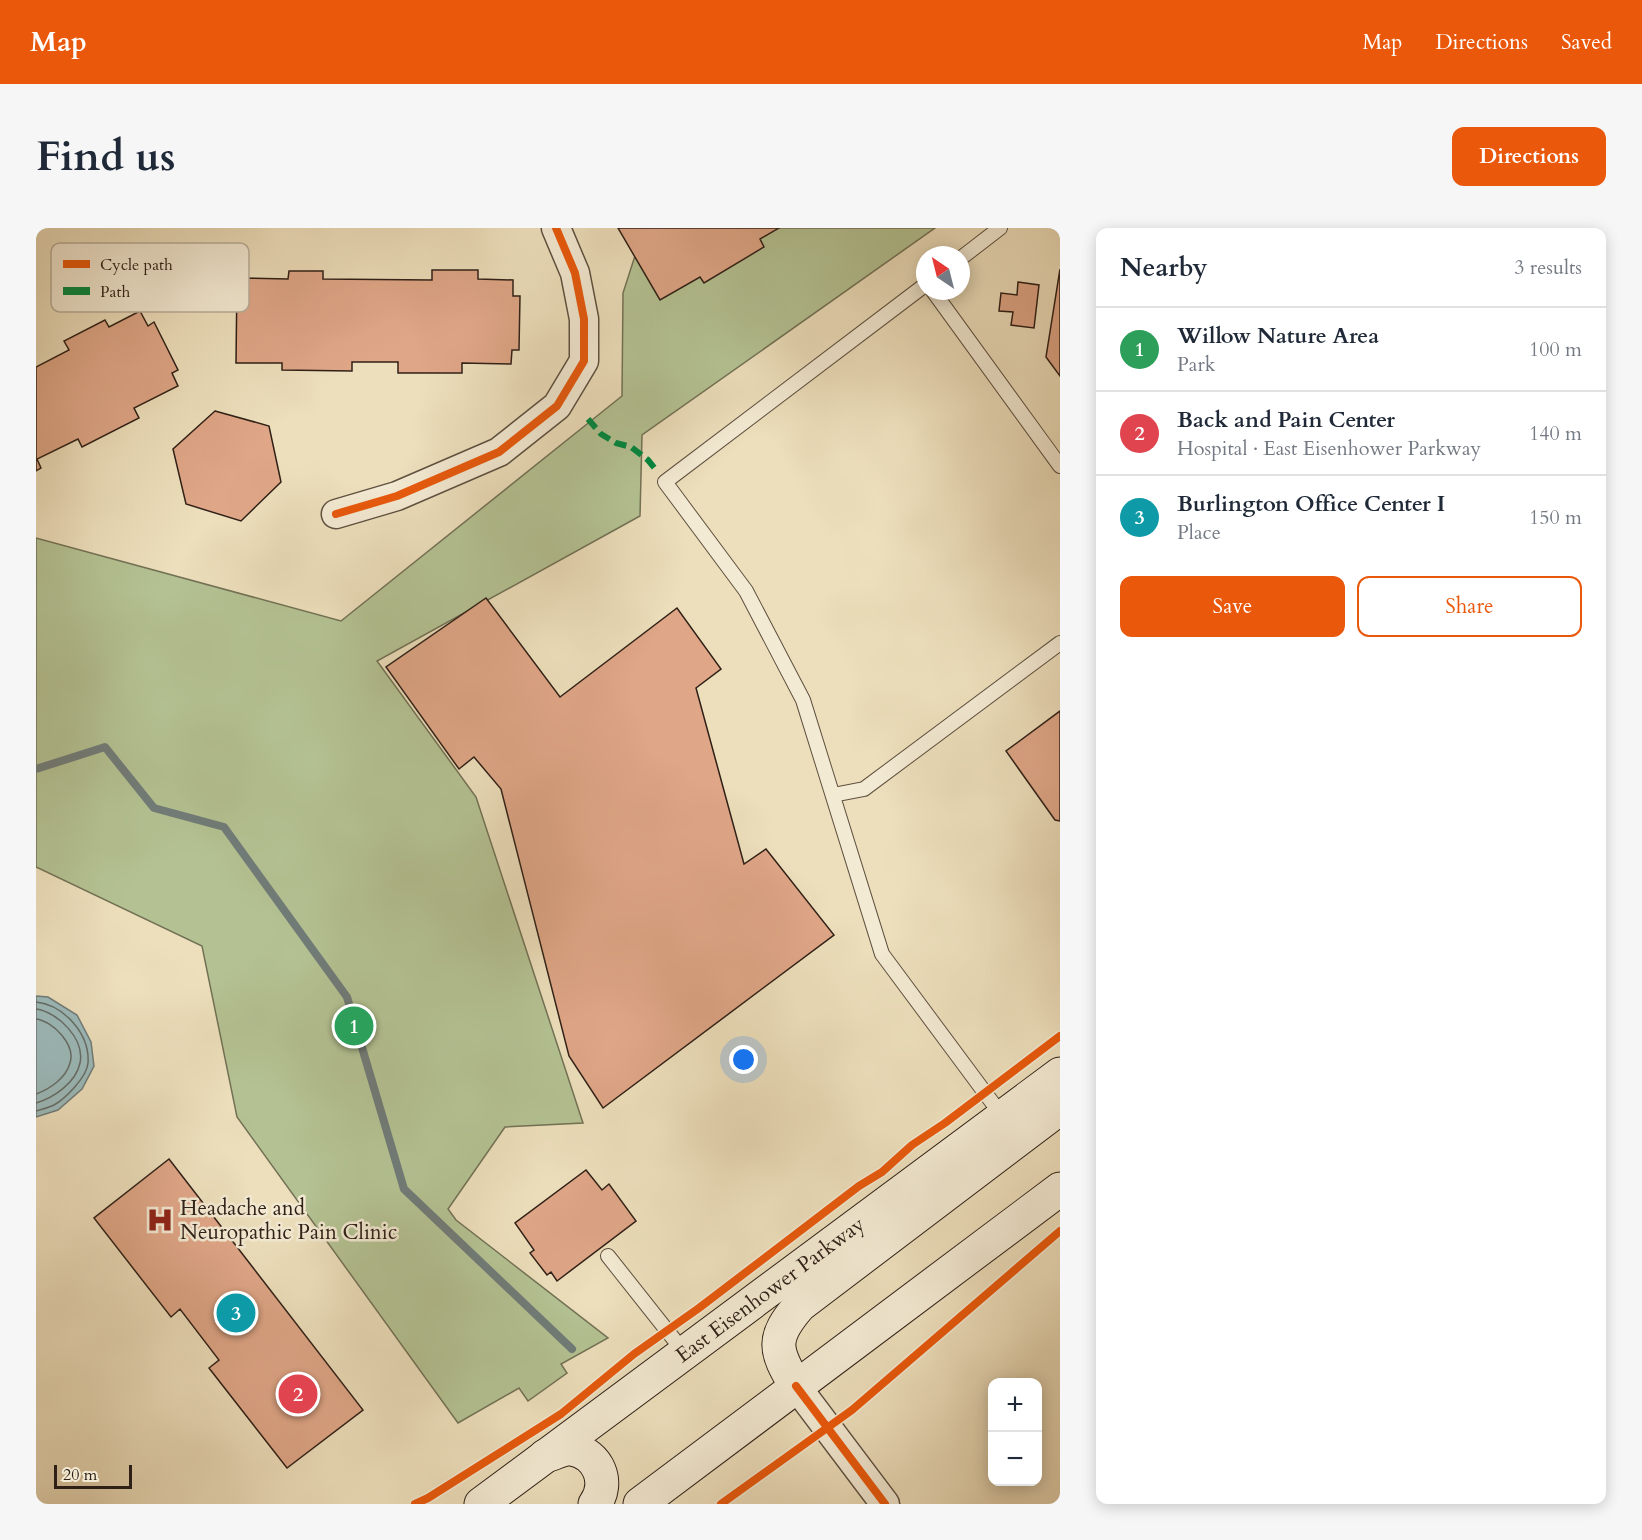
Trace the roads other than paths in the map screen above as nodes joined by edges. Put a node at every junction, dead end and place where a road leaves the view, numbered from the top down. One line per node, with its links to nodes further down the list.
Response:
1 (556, 228): 7 (street)
2 (1000, 228): 3 (lane)
3 (970, 251)
4 (916, 292): 9 (lane)
5 (940, 300): 6 (lane)
6 (1060, 466)
7 (336, 514)
8 (1060, 643): 9 (lane)
9 (833, 795): 12 (lane)
10 (1060, 1074): 12 (main road, East Eisenhower Parkway)
11 (1060, 1108): 18 (main road)
12 (1004, 1117): 17 (main road, East Eisenhower Parkway)
13 (1060, 1166): 15 (main road)
14 (1060, 1189): 15 (main road)
15 (990, 1241): 18 (main road)
16 (608, 1256): 17 (lane)
17 (684, 1352): 19 (main road, East Eisenhower Parkway)
18 (796, 1386): 22 (main road); 23 (street)
19 (543, 1456): 20 (main road, East Eisenhower Parkway); 21 (main road)
20 (480, 1504)
21 (595, 1504)
22 (640, 1504)
23 (885, 1504)

